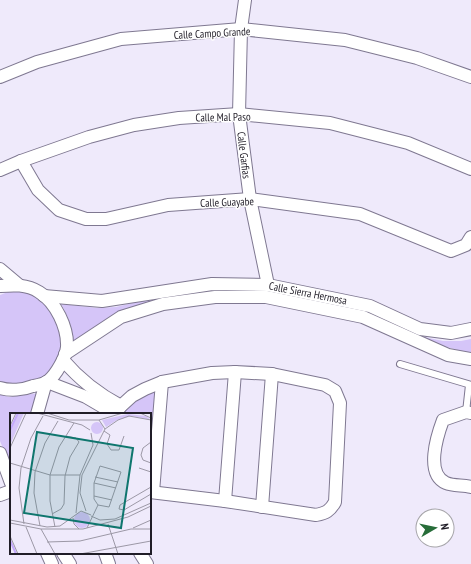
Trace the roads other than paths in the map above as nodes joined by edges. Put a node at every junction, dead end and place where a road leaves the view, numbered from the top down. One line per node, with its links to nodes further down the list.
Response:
1 (245, 0): 2 (street, Calle Garfias)
2 (241, 29): 3 (street, Calle Campo Grande); 4 (street, Calle Campo Grande); 5 (street, Calle Garfias)
3 (0, 77)
4 (471, 77)
5 (239, 114): 6 (street, Calle Mal Paso); 7 (street, Calle Mal Paso); 9 (street, Calle Garfias)
6 (21, 161): 8 (street, Calle Mal Paso); 9 (street, Calle Guayabe)
7 (471, 169)
8 (0, 170)
9 (250, 199): 10 (street, Calle Guayabe); 12 (street, Calle Garfias)
10 (471, 237)
11 (0, 269): 13 (street)
12 (268, 284): 15 (street, Calle Sierra Hermosa); 16 (street, Calle Sierra Hermosa)
13 (20, 285): 14 (street); 15 (street)
14 (0, 286)
15 (44, 296): 17 (street)
16 (471, 330)
17 (64, 357): 18 (street, Calle Sierra Hermosa); 22 (street); 26 (street)
18 (471, 359)
19 (400, 364): 24 (lane)
20 (235, 372): 21 (street); 23 (street); 35 (street)
21 (272, 374): 36 (street); 36 (street)
22 (47, 382): 25 (street); 26 (street); 27 (street)
23 (162, 382): 26 (street); 33 (street)
24 (470, 385): 28 (lane)
25 (0, 388)
26 (117, 411)
27 (37, 413)
28 (469, 413): 31 (street)
29 (0, 453): 30 (street)
30 (10, 480)
31 (471, 487)
32 (10, 491): 34 (street)
33 (152, 492): 35 (street)
34 (0, 495)
35 (224, 501): 36 (street)
36 (262, 507)
37 (47, 554): 41 (street)
38 (64, 554): 42 (street)
39 (105, 554): 43 (street)
40 (141, 554): 44 (street)
41 (52, 564)
42 (70, 564)
43 (109, 564)
44 (147, 564)

